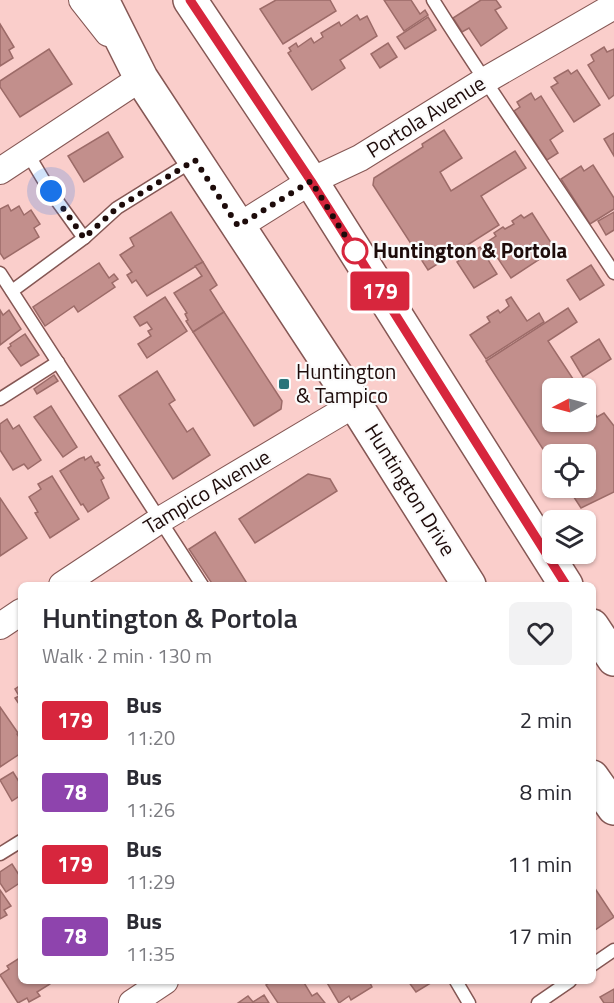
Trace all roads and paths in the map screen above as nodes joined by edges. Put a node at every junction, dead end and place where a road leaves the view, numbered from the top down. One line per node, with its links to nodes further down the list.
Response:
1 (82, 0): 6 (street)
2 (102, 0): 6 (main road, Huntington Drive)
3 (190, 0): 11 (main road)
4 (433, 0): 7 (lane)
5 (614, 6): 7 (street, Portola Avenue)
6 (141, 78): 8 (street); 9 (main road, Huntington Drive)
7 (484, 81): 11 (street, Portola Avenue); 15 (lane)
8 (28, 154): 10 (street); 13 (lane)
9 (195, 160): 12 (main road, Huntington Drive); 13 (lane)
10 (0, 171)
11 (311, 181): 12 (street, Portola Avenue); 24 (main road)
12 (238, 226): 19 (main road, Huntington Drive)
13 (84, 238): 16 (lane)
14 (0, 273): 16 (lane)
15 (614, 273)
16 (12, 291): 17 (lane)
17 (58, 362): 18 (lane); 20 (lane)
18 (0, 399)
19 (355, 404): 20 (street, Tampico Avenue); 23 (main road, Huntington Drive)
20 (160, 520): 21 (street, Tampico Avenue); 22 (lane)
21 (67, 582)
22 (199, 582)
23 (467, 582)
24 (564, 582)
25 (18, 614): 26 (street)
26 (0, 626)
27 (596, 632): 28 (main road)
28 (614, 659)
29 (596, 784): 30 (main road)
30 (609, 807)
31 (18, 843): 32 (lane)
32 (0, 854)
33 (614, 950): 34 (lane)
34 (596, 962)
35 (160, 984): 38 (street)
36 (458, 984): 39 (lane)
37 (566, 984): 40 (lane)
38 (132, 1003)
39 (469, 1003)
40 (538, 1003)

